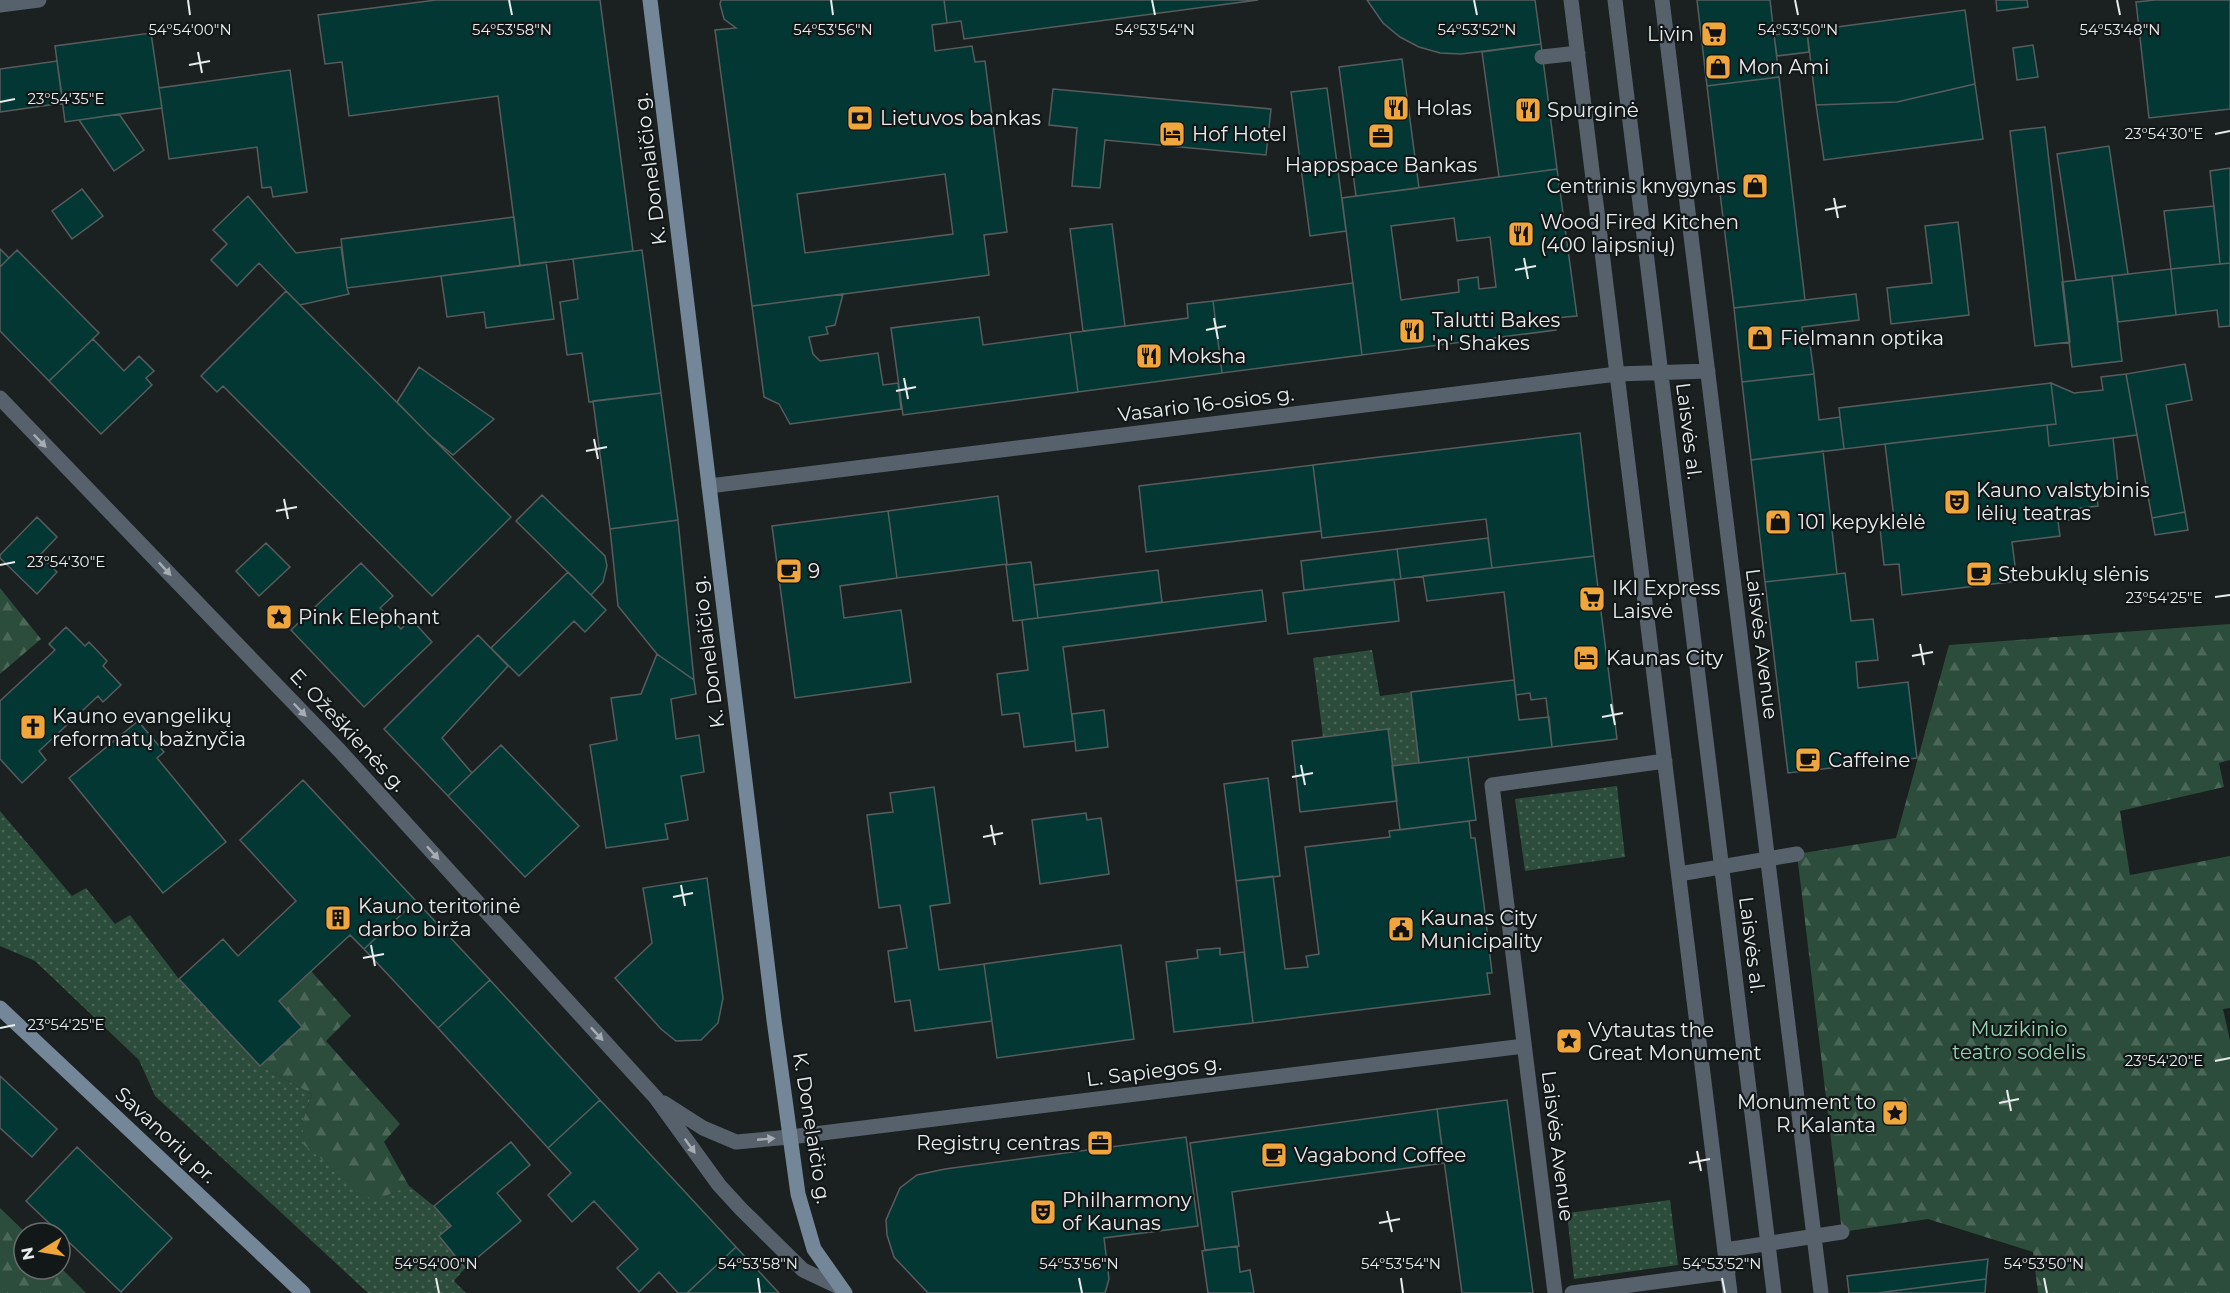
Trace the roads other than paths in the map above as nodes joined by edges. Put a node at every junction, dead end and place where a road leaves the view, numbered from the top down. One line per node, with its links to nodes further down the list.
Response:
1 (39, 0): 6 (street)
2 (650, 0): 13 (street, K. Donelaičio g.)
3 (1571, 0): 7 (street)
4 (1615, 0): 10 (street, Laisvės al.)
5 (1662, 0): 9 (street, Laisvės Avenue)
6 (0, 5)
7 (1578, 53): 8 (street); 11 (street)
8 (1542, 57)
9 (1708, 371): 10 (street, Vasario 16-osios g.); 16 (street, Laisvės Avenue)
10 (1661, 373): 11 (street, Vasario 16-osios g.); 17 (street, Laisvės al.)
11 (1617, 374): 13 (street, Vasario 16-osios g.); 14 (street)
12 (0, 398): 21 (street, E. Ožeškienės g., one-way to 21)
13 (709, 486): 22 (street, K. Donelaičio g.)
14 (1665, 761): 18 (street); 20 (street, Laisvės Avenue)
15 (1797, 854): 16 (street)
16 (1768, 859): 17 (street); 24 (street, Laisvės Avenue)
17 (1721, 866): 18 (street); 25 (street, Laisvės al.)
18 (1679, 874): 26 (street)
19 (0, 1008): 29 (street, Savanorių pr.)
20 (1524, 1046): 22 (street, L. Sapiegos g.); 30 (street, Laisvės Avenue)
21 (656, 1098): 22 (street, E. Ožeškienės g., one-way to 22); 28 (street, E. Ožeškienės g., one-way to 28)
22 (790, 1137): 28 (street, K. Donelaičio g.)
23 (1842, 1232): 24 (street)
24 (1814, 1236): 25 (street); 34 (street, Laisvės Avenue)
25 (1768, 1243): 26 (street); 33 (street, Laisvės al.)
26 (1725, 1250): 27 (street)
27 (1728, 1272): 31 (street); 32 (street)
28 (843, 1291)
29 (303, 1293)
30 (1555, 1293)
31 (1572, 1293)
32 (1730, 1293)
33 (1774, 1293)
34 (1821, 1293)

